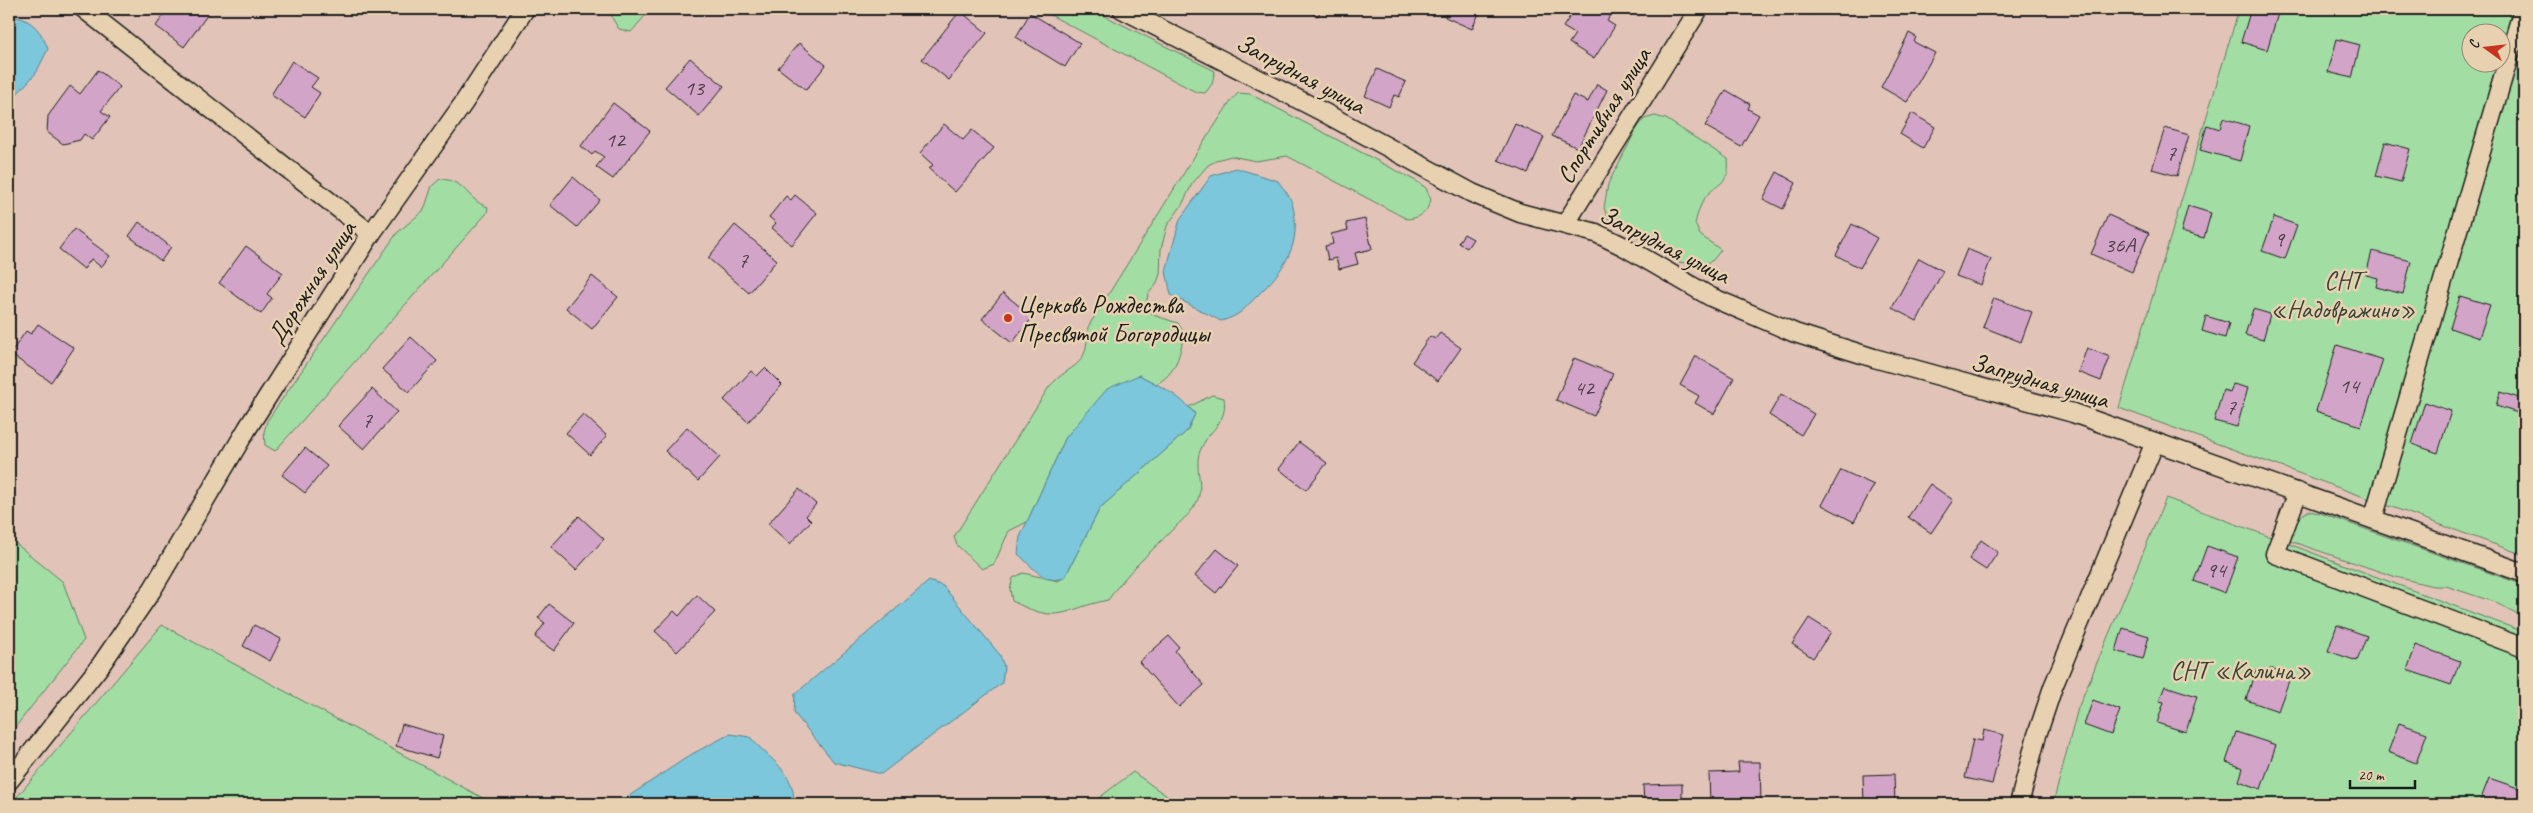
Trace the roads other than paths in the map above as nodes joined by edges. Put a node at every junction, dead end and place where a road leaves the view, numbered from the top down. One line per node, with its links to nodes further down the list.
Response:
1 (84, 9): 7 (street)
2 (525, 9): 7 (street, Дорожная улица)
3 (1122, 9): 6 (street, Запрудная улица)
4 (1699, 9): 6 (street, Спортивная улица)
5 (2523, 9): 10 (street)
6 (1566, 223): 8 (street, Запрудная улица)
7 (370, 234): 13 (street, Дорожная улица)
8 (2155, 442): 9 (street, Запрудная улица); 14 (street)
9 (2298, 492): 10 (street, Запрудная улица); 12 (street)
10 (2373, 519): 11 (street, Запрудная улица)
11 (2524, 573)
12 (2524, 648)
13 (9, 782)
14 (2019, 804)

